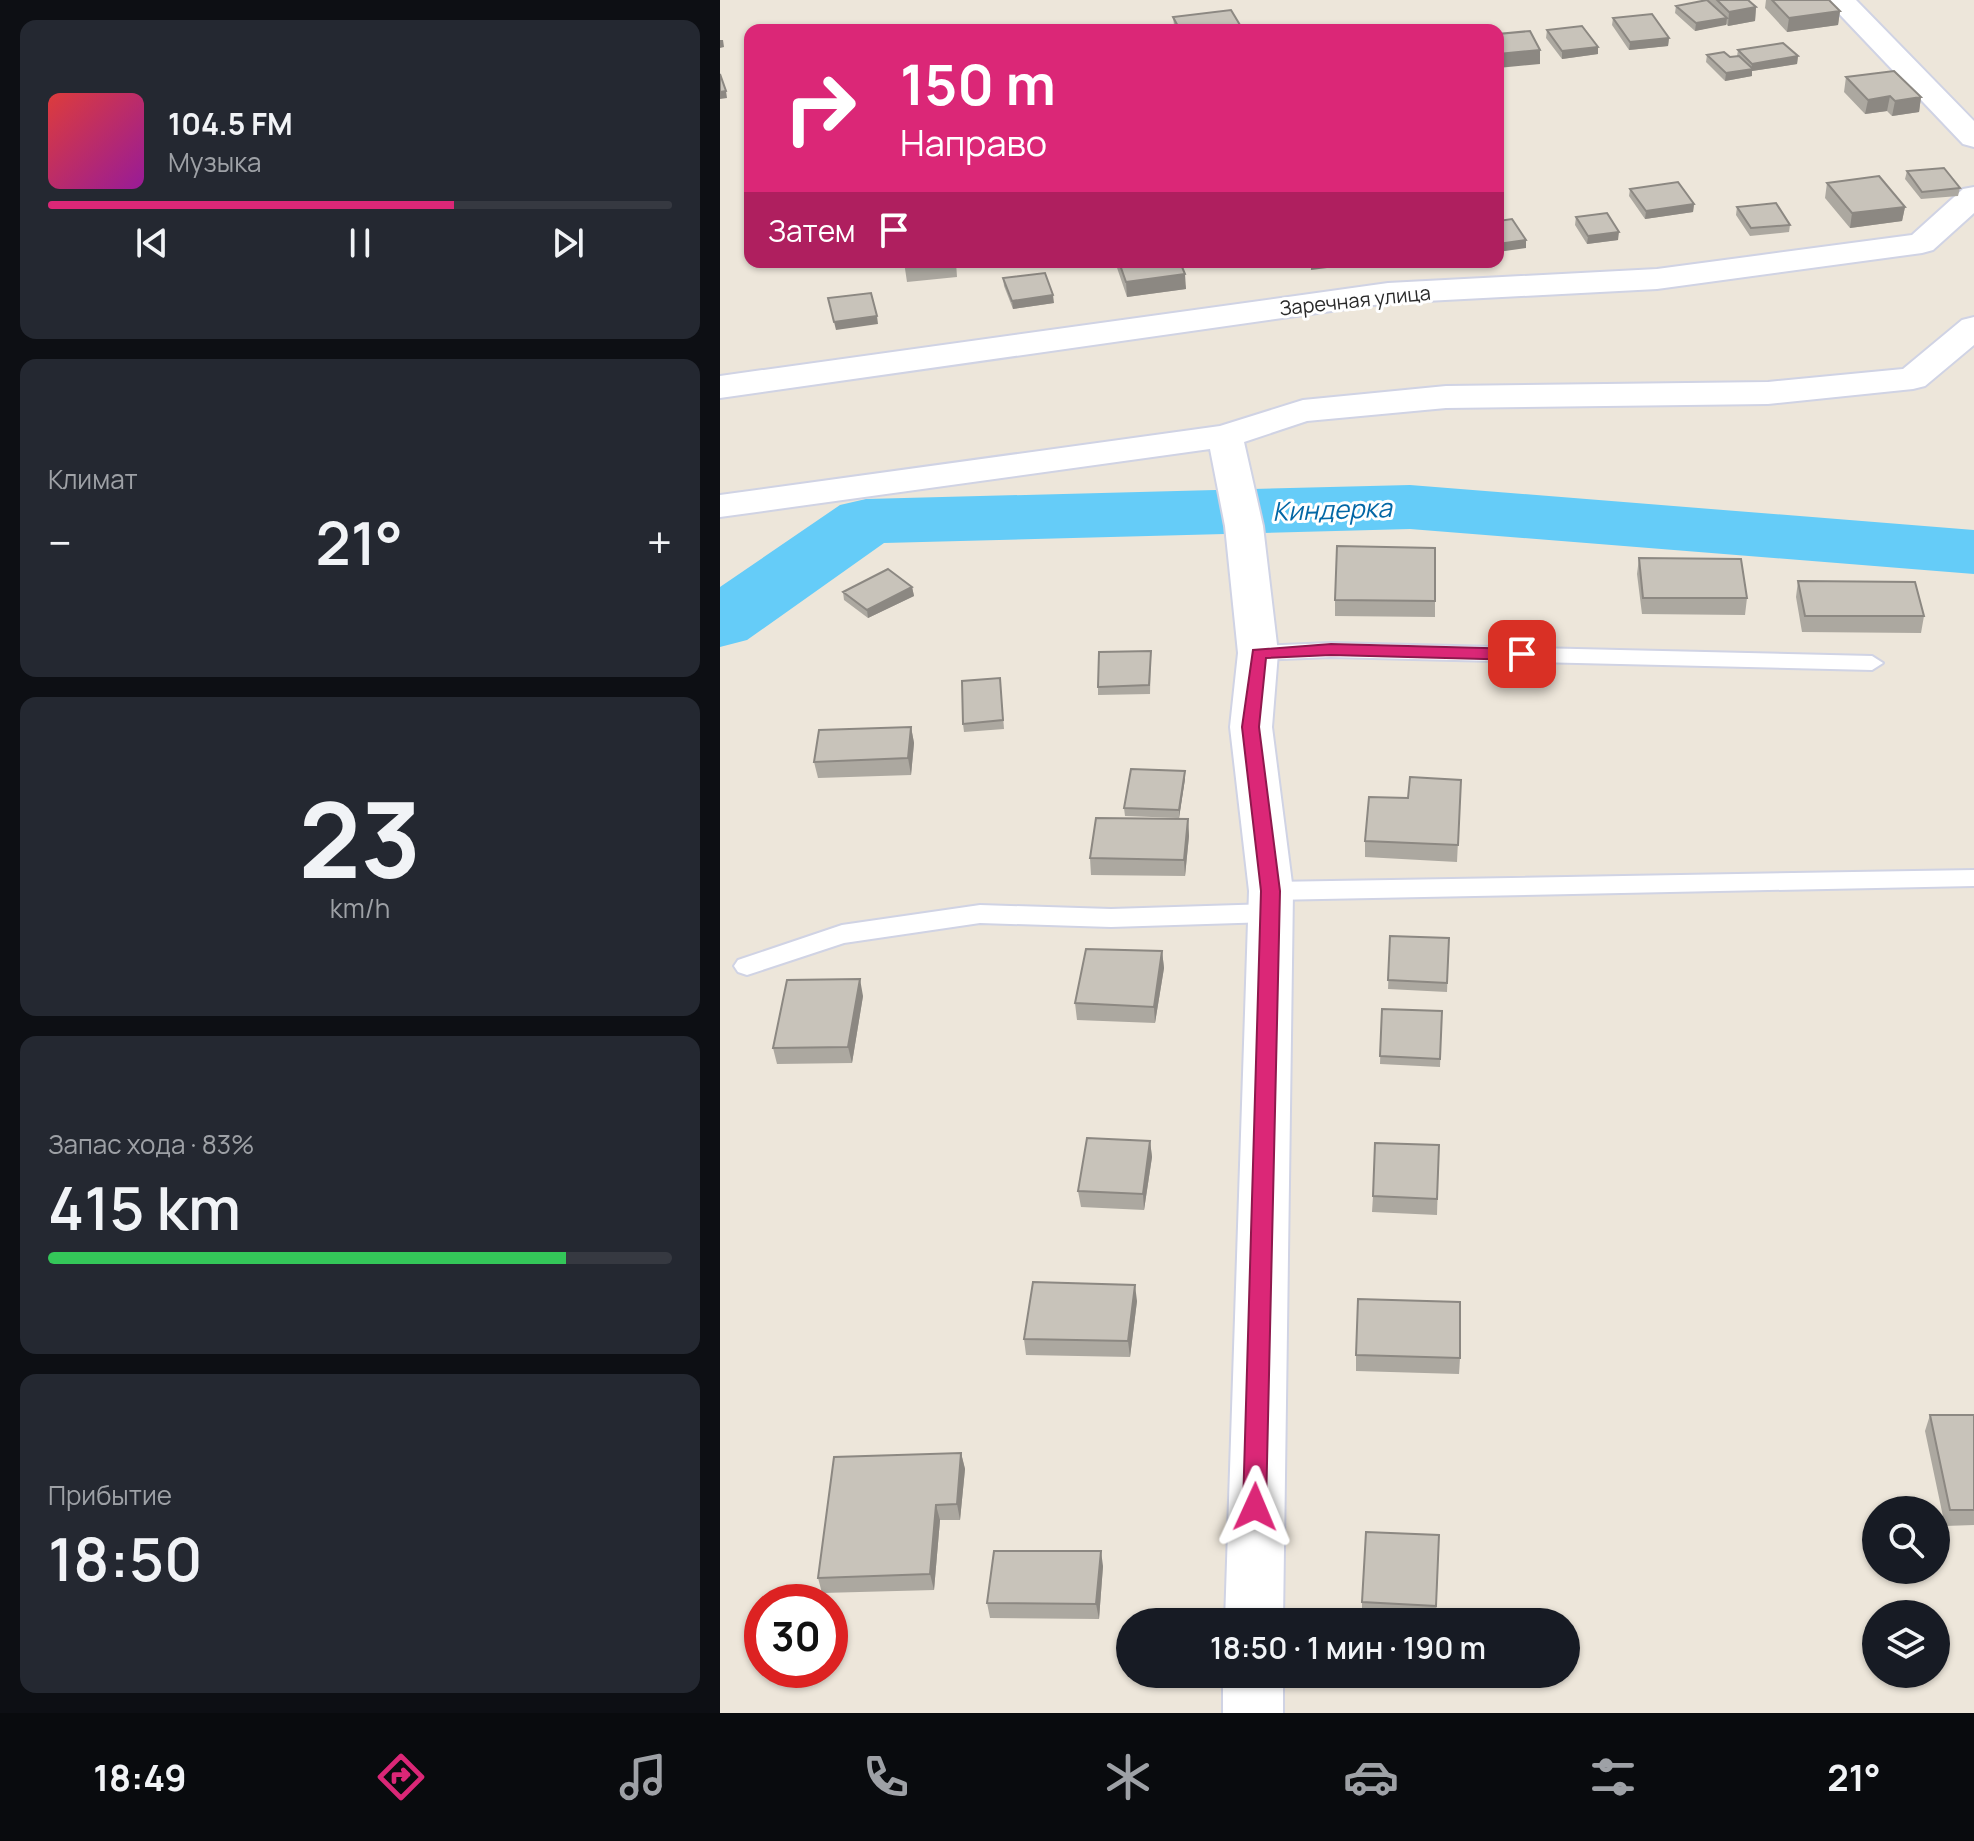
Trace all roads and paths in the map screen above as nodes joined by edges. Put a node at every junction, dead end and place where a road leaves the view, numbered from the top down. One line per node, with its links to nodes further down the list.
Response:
1 (1840, 0): 2 (street)
2 (1974, 138)
3 (1974, 196): 5 (street, Заречная улица)
4 (1974, 327): 6 (street)
5 (720, 387)
6 (1225, 436): 7 (street); 8 (street)
7 (720, 506)
8 (1258, 653): 9 (lane); 11 (street)
9 (1872, 663)
10 (1974, 878): 11 (lane)
11 (1270, 902): 12 (lane); 13 (street)
12 (747, 966)
13 (1254, 1608)
14 (1253, 1688): 15 (street)
15 (1253, 1713)

